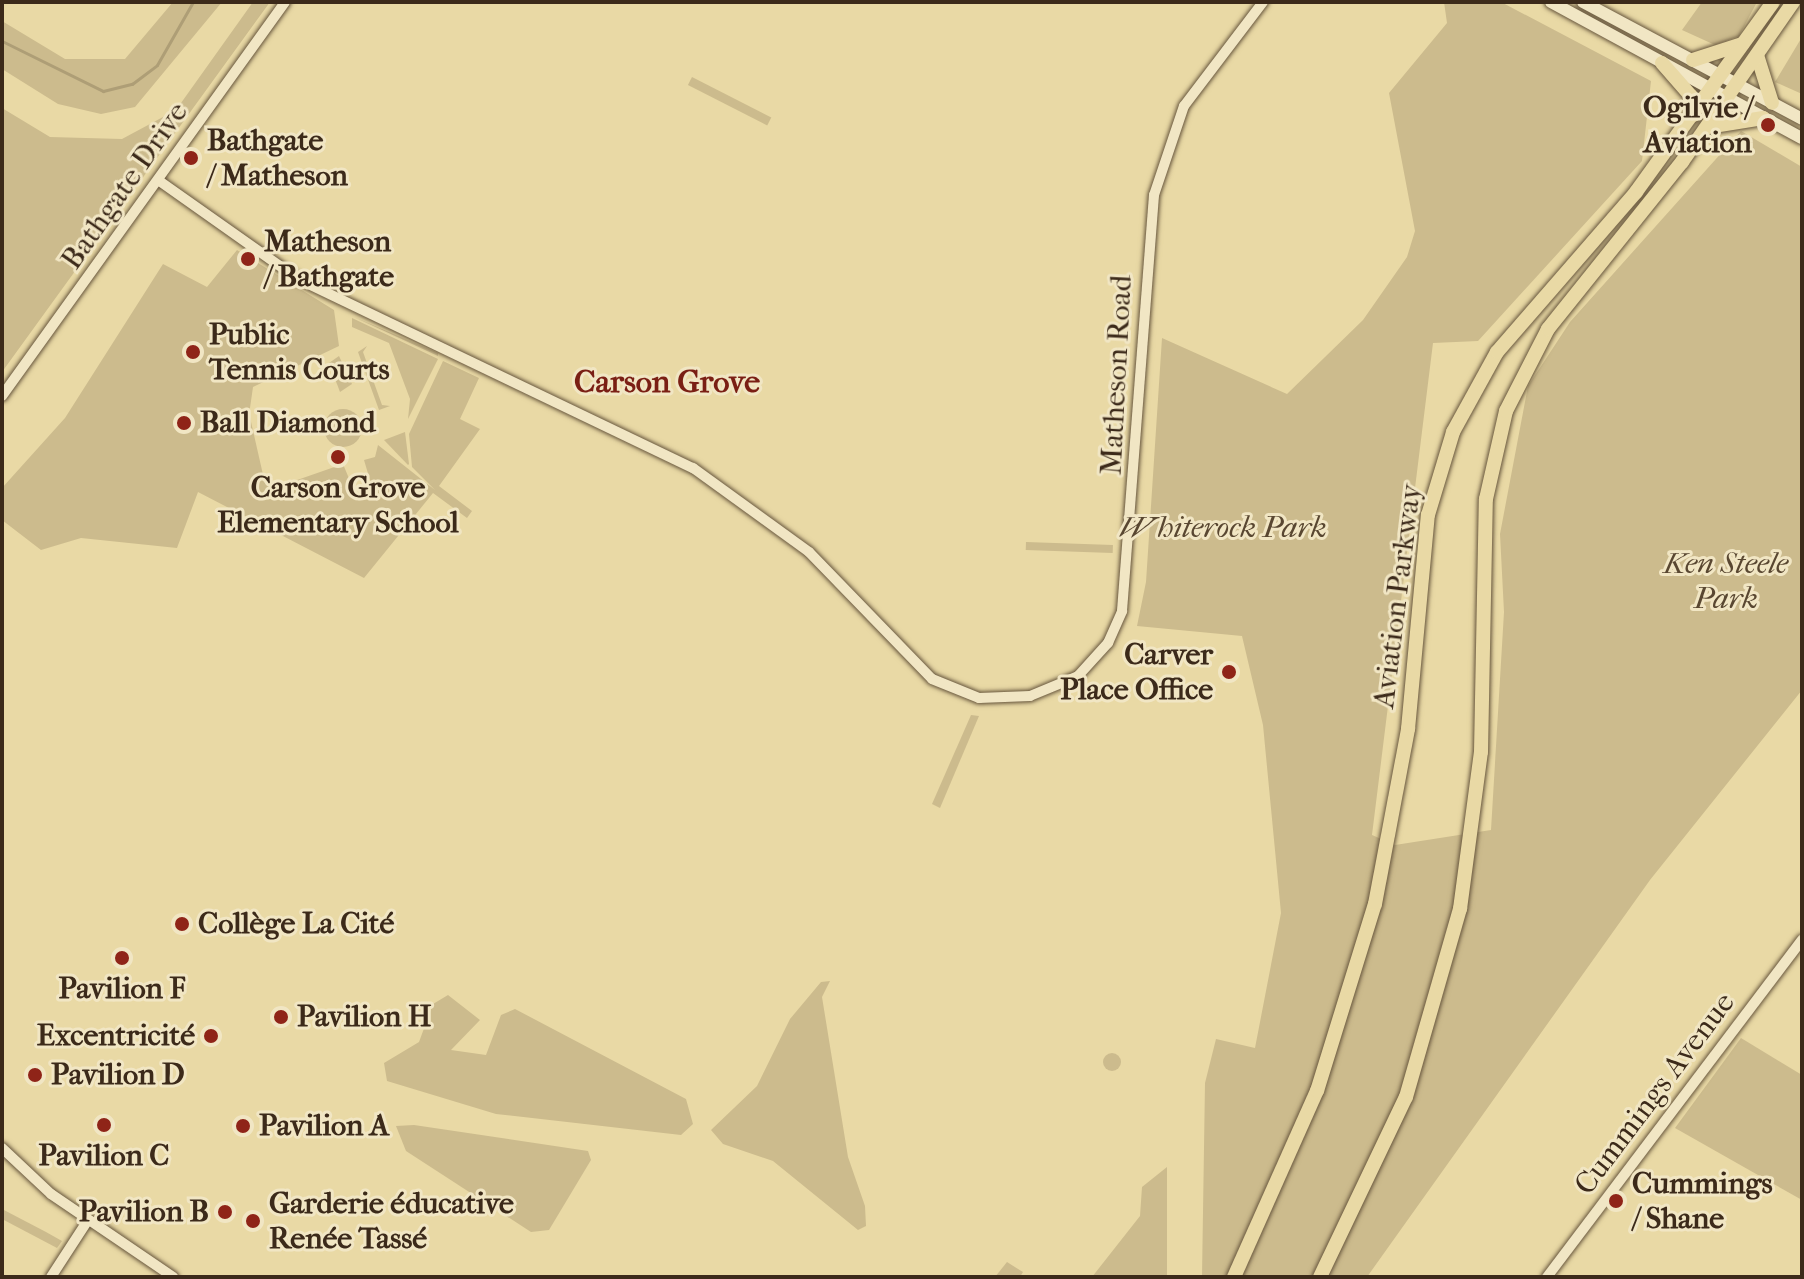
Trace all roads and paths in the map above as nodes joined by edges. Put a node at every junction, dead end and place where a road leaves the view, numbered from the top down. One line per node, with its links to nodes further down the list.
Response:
1 (285, 2): 21 (street, Bathgate Drive)
2 (1261, 2): 21 (street, Matheson Road)
3 (1551, 2): 10 (main road)
4 (1583, 2): 9 (main road)
5 (1773, 2): 7 (main road, Aviation Parkway)
6 (1793, 2): 8 (main road)
7 (1746, 42): 9 (main road); 11 (main road, Aviation Parkway)
8 (1757, 55): 12 (main road); 15 (main road)
9 (1693, 60): 11 (main road)
10 (1662, 63): 13 (main road); 16 (main road)
11 (1721, 76): 12 (main road); 13 (main road, Aviation Parkway)
12 (1736, 84): 14 (main road); 15 (main road)
13 (1712, 89): 14 (main road); 16 (main road, Aviation Parkway)
14 (1727, 98): 17 (main road); 19 (main road)
15 (1772, 103): 18 (main road)
16 (1694, 115): 28 (main road, Aviation Parkway)
17 (1763, 118): 19 (main road); 20 (main road)
18 (1802, 119)
19 (1706, 127): 29 (main road)
20 (1802, 138)
21 (158, 180): 22 (street, Bathgate Drive)
22 (2, 396)
23 (1802, 940): 30 (street, Cummings Avenue)
24 (2, 1148): 25 (street)
25 (88, 1220): 26 (street); 27 (street)
26 (51, 1277)
27 (173, 1277)
28 (1234, 1277)
29 (1320, 1277)
30 (1547, 1277)

